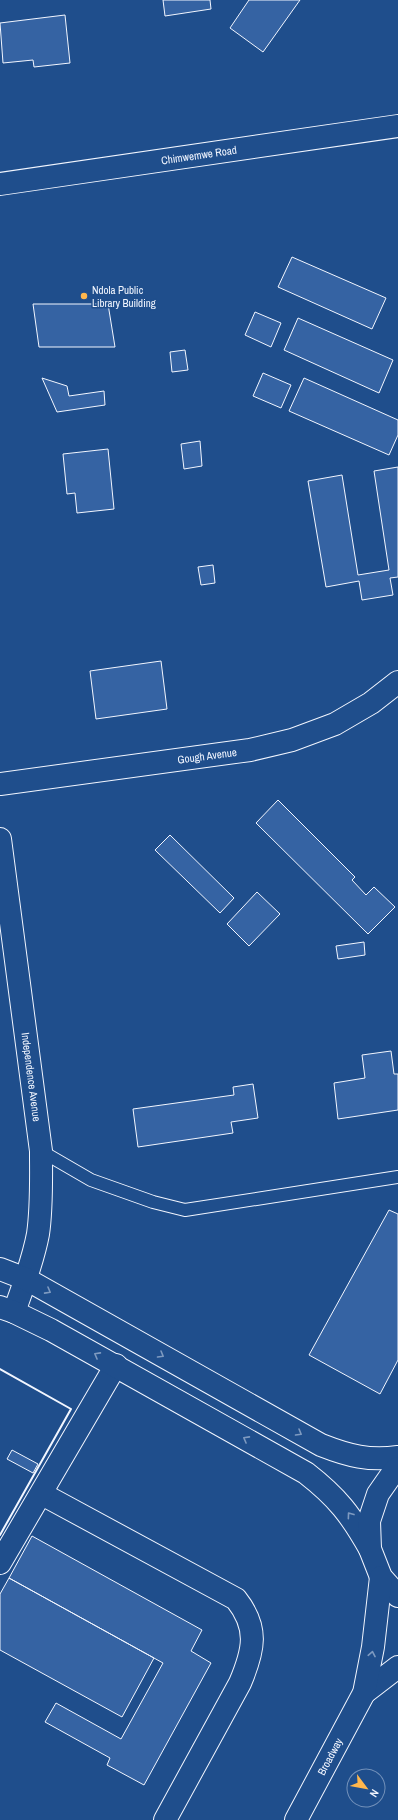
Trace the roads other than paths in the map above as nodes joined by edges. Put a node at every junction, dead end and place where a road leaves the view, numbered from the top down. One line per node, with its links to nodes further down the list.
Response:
1 (398, 126): 2 (street, Chimwemwe Road)
2 (0, 184)
3 (398, 682): 4 (street, Gough Avenue)
4 (0, 784)
5 (0, 839): 6 (street, Independence Avenue)
6 (41, 1151): 7 (lane); 9 (street, Independence Avenue)
7 (398, 1177)
8 (0, 1269): 9 (street)
9 (26, 1279): 10 (street, Independence Avenue); 12 (street, one-way to 12)
10 (7, 1309): 11 (street, one-way to 10)
11 (116, 1366): 14 (street); 15 (street, one-way to 11)
12 (398, 1457)
13 (398, 1468): 15 (street)
14 (42, 1494): 16 (street); 21 (street)
15 (370, 1549): 17 (street)
16 (0, 1564)
17 (381, 1577): 18 (street); 20 (street, one-way to 17)
18 (398, 1596)
19 (398, 1667): 20 (street)
20 (364, 1692): 22 (street, Broadway)
21 (164, 1820)
22 (296, 1820)

